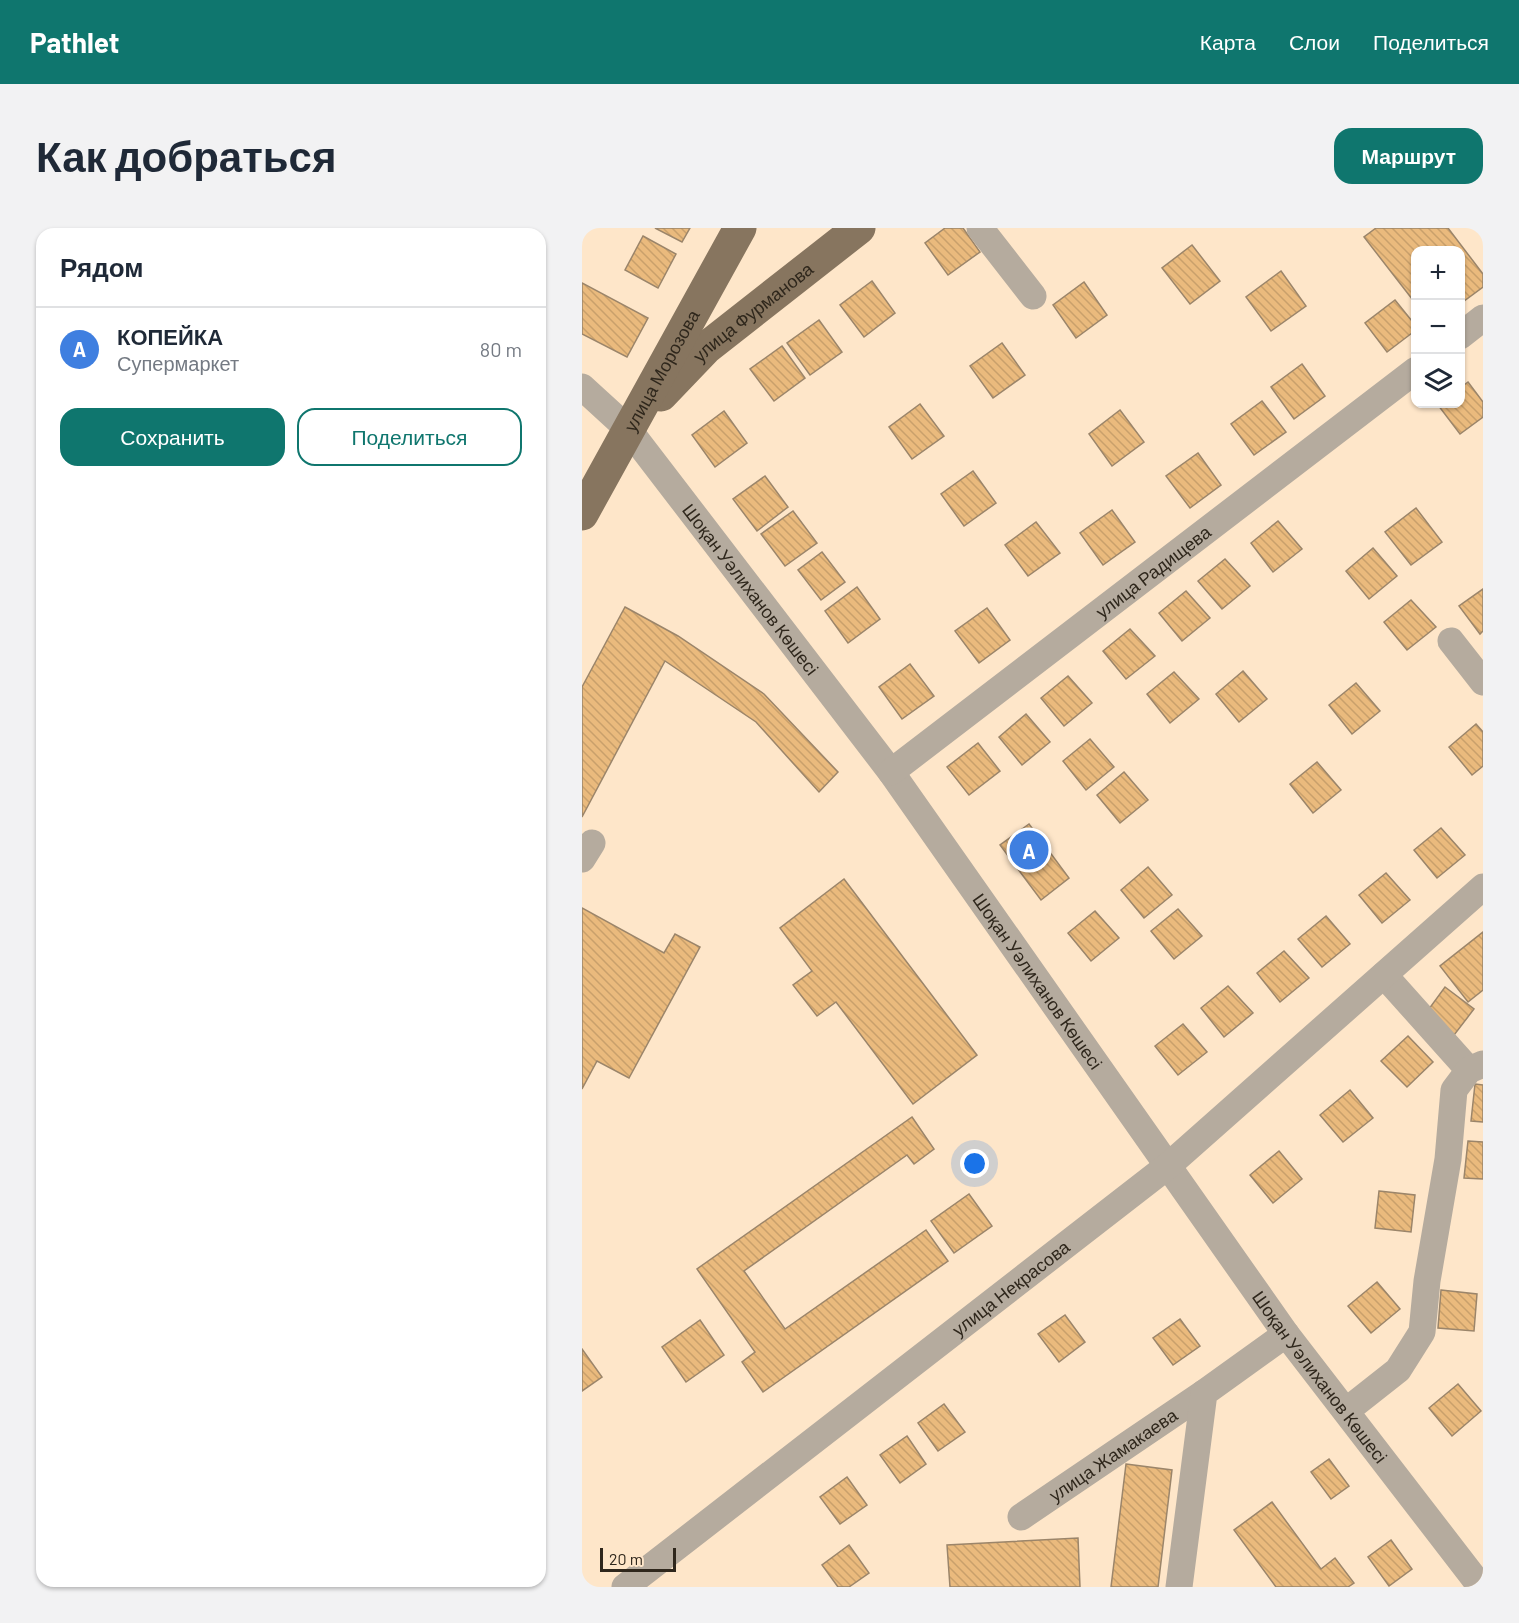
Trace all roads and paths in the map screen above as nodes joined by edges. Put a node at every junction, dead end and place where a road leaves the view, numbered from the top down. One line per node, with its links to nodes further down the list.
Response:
1 (740, 228): 9 (main road, улица Морозова)
2 (859, 228): 9 (main road, улица Фурманова)
3 (980, 228): 4 (street)
4 (1033, 296)
5 (1483, 318): 6 (street)
6 (1465, 333)
7 (1411, 374): 13 (street, улица Радищева)
8 (582, 387): 9 (street, Шоқан Уәлиханов Көшесі)
9 (628, 429): 10 (main road, улица Морозова); 13 (street, Шоқан Уәлиханов Көшесі)
10 (582, 514)
11 (1451, 641): 12 (street)
12 (1483, 682)
13 (891, 772): 17 (street, Шоқан Уәлиханов Көшесі)
14 (1483, 888): 15 (street, улица Некрасова)
15 (1384, 975): 16 (street); 17 (street, улица Некрасова)
16 (1476, 1067): 20 (street)
17 (1169, 1165): 18 (street, Шоқан Уәлиханов Көшесі); 22 (street, улица Некрасова)
18 (1286, 1334): 19 (street, улица Жамакаева); 20 (street, Шоқан Уәлиханов Көшесі)
19 (1204, 1393): 21 (street, улица Жамакаева); 23 (street, улица Жамакаева)
20 (1346, 1411): 24 (street, Шоқан Уәлиханов Көшесі)
21 (1022, 1517)
22 (626, 1587)
23 (1179, 1587)
24 (1481, 1587)

